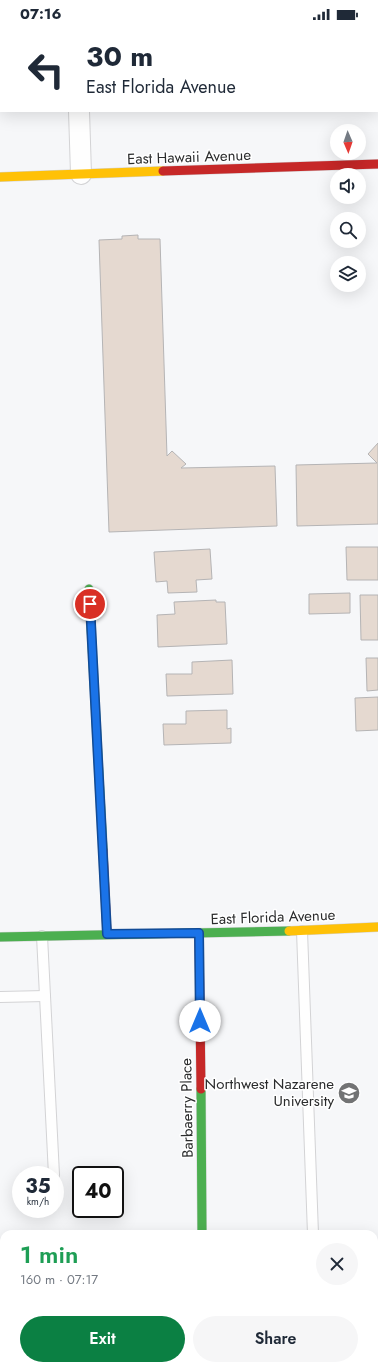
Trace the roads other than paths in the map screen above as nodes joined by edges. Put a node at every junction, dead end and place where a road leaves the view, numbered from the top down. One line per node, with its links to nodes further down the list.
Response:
1 (79, 112): 3 (street)
2 (378, 164): 3 (street, East Hawaii Avenue)
3 (81, 174): 4 (street, East Hawaii Avenue)
4 (0, 176)
5 (89, 590): 9 (street)
6 (378, 927): 7 (street, East Florida Avenue)
7 (302, 931): 8 (street, East Florida Avenue); 16 (lane)
8 (199, 933): 9 (street, East Florida Avenue); 15 (street, Barbaerry Place)
9 (107, 934): 10 (street, East Florida Avenue)
10 (42, 936): 11 (street, East Florida Avenue); 12 (lane)
11 (0, 937)
12 (45, 996): 13 (lane); 14 (lane)
13 (0, 997)
14 (54, 1166)
15 (202, 1230)
16 (313, 1230)

